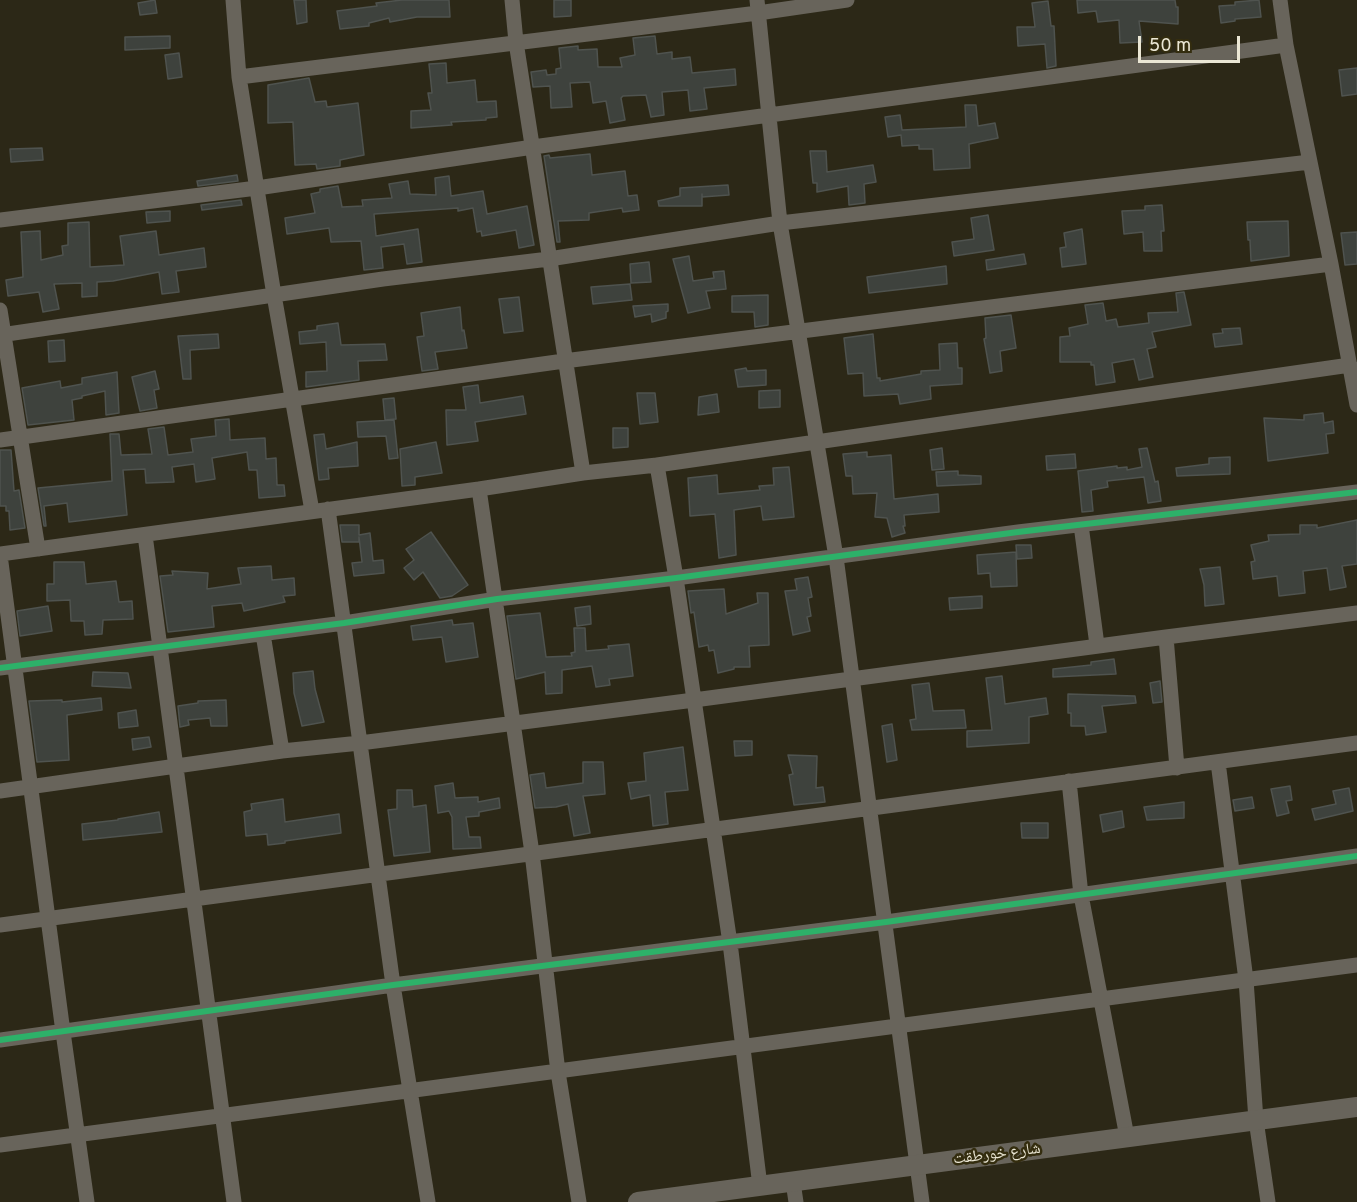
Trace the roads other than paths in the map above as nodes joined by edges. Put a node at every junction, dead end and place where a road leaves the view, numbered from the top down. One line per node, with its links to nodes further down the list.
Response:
1 (233, 0): 8 (street)
2 (512, 0): 6 (street)
3 (848, 0): 5 (street)
4 (1280, 0): 7 (street)
5 (758, 7): 6 (street); 9 (street)
6 (516, 42): 8 (street); 10 (street)
7 (1286, 45): 9 (street); 11 (street)
8 (239, 76): 12 (street)
9 (769, 115): 10 (street); 14 (street)
10 (533, 147): 12 (street); 15 (street)
11 (1310, 162): 14 (street); 16 (street)
12 (257, 188): 13 (street); 17 (street)
13 (0, 220)
14 (780, 223): 15 (street); 19 (street)
15 (549, 259): 17 (street); 21 (street)
16 (1331, 264): 19 (street); 22 (street)
17 (274, 295): 20 (street); 23 (street)
18 (0, 310): 20 (street)
19 (798, 331): 21 (street); 27 (street)
20 (1, 335): 25 (street)
21 (564, 361): 23 (street); 29 (street)
22 (1350, 365): 24 (street); 27 (street)
23 (293, 399): 25 (street); 32 (street)
24 (1357, 405)
25 (21, 437): 26 (street); 35 (street)
26 (0, 440)
27 (816, 443): 28 (street); 37 (street)
28 (657, 465): 29 (street); 38 (street)
29 (583, 473): 30 (street)
30 (479, 489): 32 (street); 39 (street)
31 (1357, 492): 33 (street)
32 (320, 510): 34 (street); 41 (street)
33 (1081, 525): 37 (street); 44 (street)
34 (145, 535): 35 (street); 45 (street)
35 (38, 549): 36 (street)
36 (0, 555): 46 (street)
37 (836, 557): 38 (street); 47 (street)
38 (676, 578): 39 (street); 48 (street)
39 (496, 599): 41 (street); 49 (street)
40 (1357, 613): 43 (street)
41 (344, 623): 42 (street); 50 (street)
42 (263, 634): 45 (street); 52 (street)
43 (1166, 637): 44 (street); 55 (street)
44 (1097, 645): 47 (street)
45 (162, 649): 46 (street); 54 (street)
46 (8, 667): 57 (street)
47 (852, 678): 48 (street); 59 (street)
48 (694, 700): 49 (street); 60 (street)
49 (512, 723): 50 (street); 61 (street)
50 (360, 743): 52 (street); 63 (street)
51 (1357, 743): 53 (street)
52 (282, 751): 54 (street)
53 (1218, 762): 55 (street); 64 (street)
54 (177, 767): 57 (street); 66 (street)
55 (1177, 768): 56 (street)
56 (1069, 781): 59 (street); 65 (street)
57 (31, 787): 58 (street); 67 (street)
58 (0, 791)
59 (870, 807): 60 (street); 68 (street)
60 (713, 828): 61 (street); 70 (street)
61 (532, 853): 63 (street); 72 (street)
62 (1357, 856): 64 (street)
63 (378, 874): 66 (street); 74 (street)
64 (1233, 874): 65 (street); 73 (street)
65 (1081, 895): 68 (street); 75 (street)
66 (194, 898): 67 (street); 76 (street)
67 (49, 918): 69 (street); 78 (street)
68 (886, 922): 70 (street); 77 (street)
69 (0, 925)
70 (730, 943): 72 (street); 80 (street)
71 (1357, 965): 73 (street)
72 (546, 967): 74 (street); 81 (street)
73 (1246, 980): 75 (street); 85 (street)
74 (393, 985): 76 (street); 82 (street)
75 (1099, 998): 77 (street); 87 (street)
76 (209, 1011): 78 (street); 84 (street)
77 (899, 1025): 80 (street); 89 (street)
78 (63, 1032): 79 (street); 86 (street)
79 (0, 1040)
80 (742, 1046): 81 (street); 91 (street)
81 (558, 1072): 82 (street); 95 (street)
82 (410, 1092): 84 (street); 94 (street)
83 (1357, 1107): 85 (street, شارع خورطقت)
84 (222, 1114): 86 (street); 93 (street)
85 (1256, 1120): 87 (street, شارع خورطقت); 99 (street)
86 (78, 1136): 88 (street); 92 (street)
87 (1127, 1137): 89 (street, شارع خورطقت)
88 (0, 1145)
89 (917, 1164): 90 (street, شارع خورطقت); 98 (street)
90 (794, 1182): 91 (street, شارع خورطقت); 97 (street)
91 (760, 1186): 96 (street, شارع خورطقت)
92 (87, 1202)
93 (234, 1202)
94 (428, 1202)
95 (579, 1202)
96 (638, 1202)
97 (796, 1202)
98 (922, 1202)
99 (1268, 1202)

